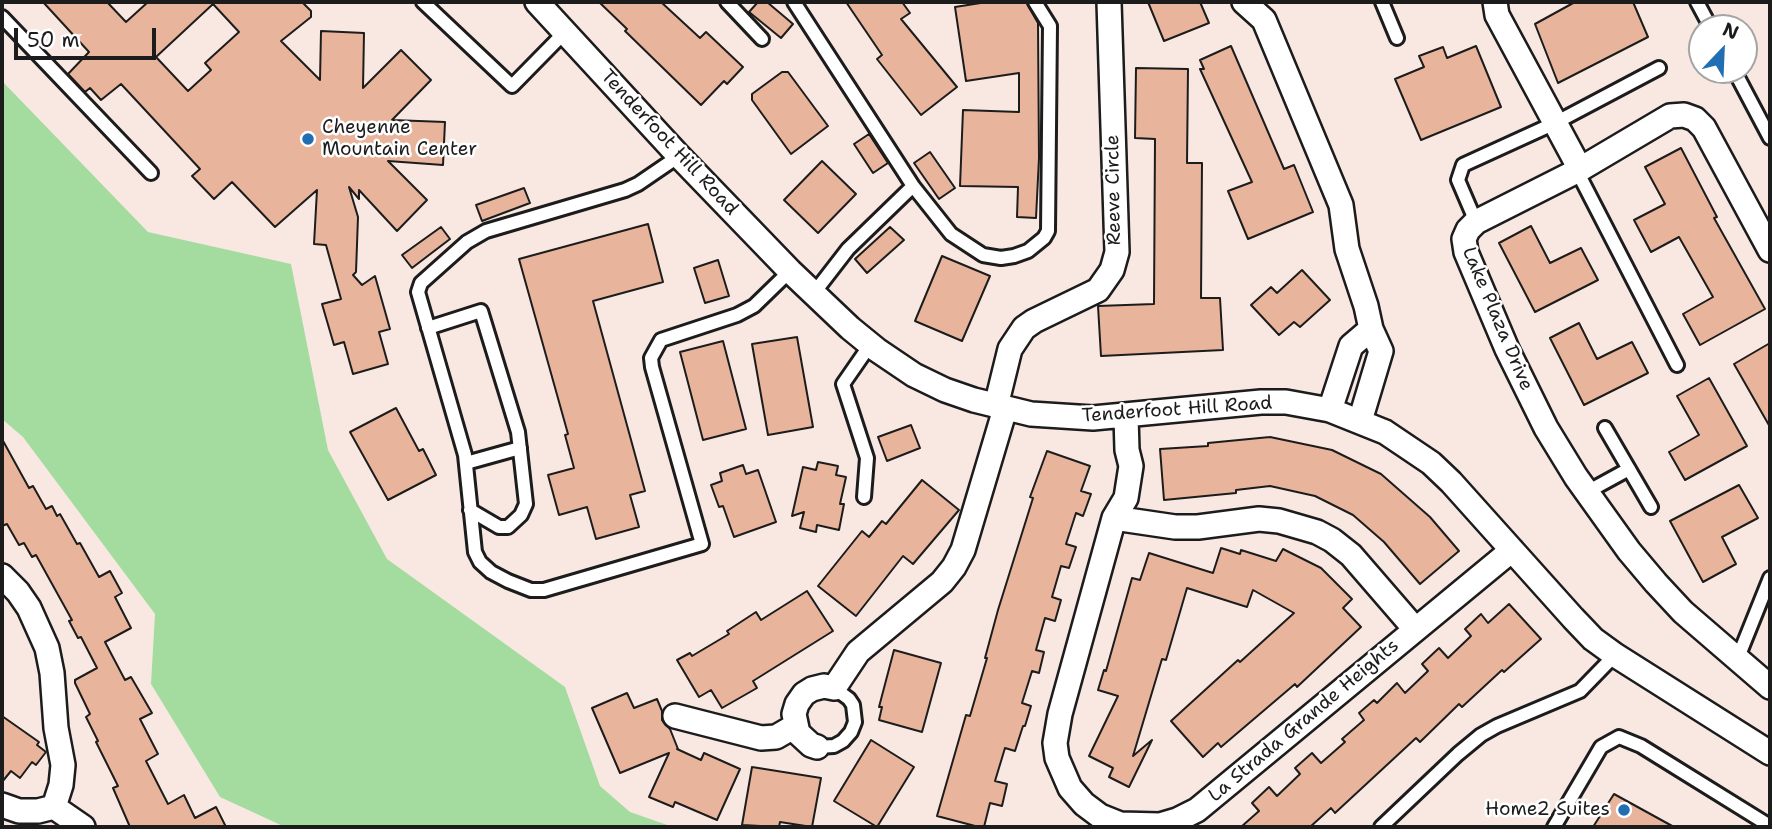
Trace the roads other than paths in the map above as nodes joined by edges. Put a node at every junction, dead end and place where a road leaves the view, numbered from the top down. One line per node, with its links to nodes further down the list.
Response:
1 (423, 2): 11 (lane)
2 (794, 2): 21 (lane)
3 (1035, 2): 21 (lane)
4 (1109, 2): 30 (street, Reeve Circle)
5 (1244, 2): 27 (street)
6 (1382, 2): 12 (lane)
7 (1495, 2): 16 (street)
8 (731, 3): 13 (lane)
9 (547, 5): 11 (street, Tenderfoot Hill Road)
10 (2, 17): 20 (lane)
11 (565, 32): 18 (street, Tenderfoot Hill Road)
12 (1397, 38)
13 (762, 39)
14 (1658, 68): 16 (lane)
15 (1741, 84): 17 (lane)
16 (1555, 123): 19 (street); 22 (lane)
17 (1770, 138)
18 (679, 156): 24 (street, Tenderfoot Hill Road); 26 (lane)
19 (1578, 170): 22 (street, Lake Plaza Drive); 23 (street, Lake Plaza Drive); 29 (lane)
20 (151, 173)
21 (913, 186): 25 (lane)
22 (1476, 222): 38 (street, Lake Plaza Drive)
23 (1770, 250)
24 (790, 271): 25 (street, Tenderfoot Hill Road); 41 (lane)
25 (814, 293): 28 (street, Tenderfoot Hill Road)
26 (428, 328): 35 (lane); 36 (lane)
27 (1371, 329): 31 (street); 33 (street)
28 (870, 345): 30 (street, Tenderfoot Hill Road); 39 (lane)
29 (1677, 365)
30 (1001, 407): 32 (street, Tenderfoot Hill Road); 50 (street, Reeve Circle)
31 (1330, 410): 32 (street, Tenderfoot Hill Road); 33 (street, Tenderfoot Hill Road)
32 (1126, 416): 42 (street, La Strada Grande Heights)
33 (1360, 421): 43 (street, Tenderfoot Hill Road)
34 (1605, 428): 37 (lane)
35 (520, 447): 36 (lane); 41 (lane)
36 (466, 463): 41 (lane)
37 (1629, 469): 38 (lane); 40 (lane)
38 (1587, 492): 48 (street, Lake Plaza Drive)
39 (864, 497)
40 (1651, 507)
41 (470, 510)
42 (1114, 518): 46 (street); 46 (street, La Strada Grande Heights)
43 (1512, 550): 46 (street, La Strada Grande Heights); 47 (street, Tenderfoot Hill Road)
44 (2, 576): 56 (street)
45 (1770, 578): 48 (lane)
46 (1415, 629)
47 (1615, 655): 54 (street, Tenderfoot Hill Road); 59 (lane)
48 (1737, 660): 49 (street, Lake Plaza Drive)
49 (1770, 687)
50 (834, 688): 52 (street); 53 (lane)
51 (675, 716): 52 (street)
52 (795, 726): 53 (street)
53 (817, 747)
54 (1770, 753)
55 (2, 805): 56 (street)
56 (54, 807): 58 (street)
57 (1770, 826): 60 (lane)
58 (83, 827)
59 (1381, 827)
60 (1554, 827)

